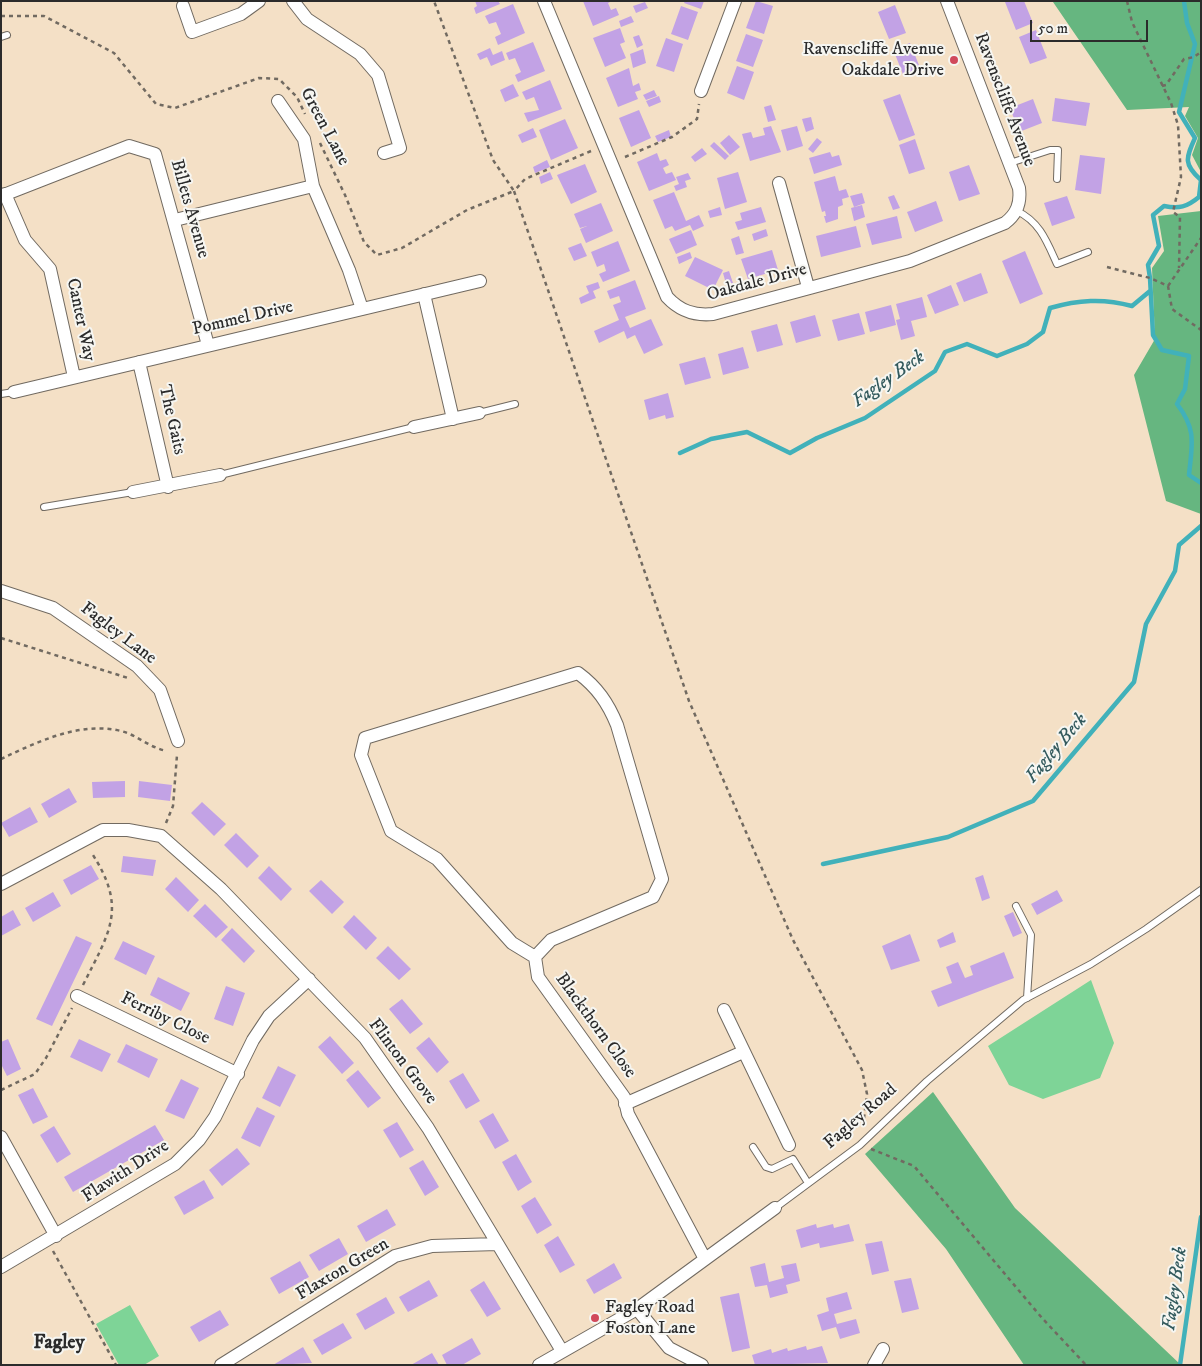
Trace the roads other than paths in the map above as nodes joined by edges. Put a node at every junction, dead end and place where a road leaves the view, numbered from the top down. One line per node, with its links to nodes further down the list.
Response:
1 (259, 1): 6 (street)
2 (292, 1): 9 (street)
3 (544, 1): 19 (street, Oakdale Drive)
4 (736, 1): 7 (street)
5 (947, 1): 10 (street, Ravenscliffe Avenue)
6 (183, 6)
7 (701, 91)
8 (278, 100): 13 (street)
9 (384, 153)
10 (1010, 163): 11 (lane); 15 (street, Ravenscliffe Avenue)
11 (1057, 179)
12 (779, 183): 19 (street)
13 (314, 186): 16 (street); 21 (street)
14 (3, 195): 16 (street, Billets Avenue); 24 (street, Canter Way)
15 (1016, 212): 17 (lane); 19 (street, Oakdale Drive)
16 (175, 220): 22 (street, Billets Avenue)
17 (1088, 252)
18 (480, 281): 20 (street, Pommel Drive)
19 (808, 287)
20 (424, 294): 21 (street, Pommel Drive); 29 (street)
21 (362, 309): 22 (street, Pommel Drive)
22 (208, 345): 23 (street, Pommel Drive)
23 (140, 362): 24 (street, Pommel Drive); 32 (street, The Gaits)
24 (74, 377): 25 (street, Pommel Drive)
25 (14, 392): 26 (lane)
26 (1, 394)
27 (515, 404): 28 (lane)
28 (479, 412): 29 (street)
29 (452, 419): 30 (street)
30 (414, 427): 31 (lane)
31 (220, 475): 32 (street)
32 (168, 486): 33 (street)
33 (133, 492): 34 (lane)
34 (44, 507)
35 (1, 591): 36 (street, Fagley Lane)
36 (178, 747)
37 (1, 884): 41 (street, Flinton Grove)
38 (1201, 890): 43 (lane, Fagley Road)
39 (1016, 906): 43 (lane)
40 (535, 957): 40 (street); 47 (street, Blackthorn Close)
41 (309, 979): 46 (street, Flawith Drive); 54 (street, Flinton Grove)
42 (77, 996): 46 (street, Ferriby Close)
43 (1028, 998): 51 (lane, Fagley Road)
44 (724, 1010): 45 (street)
45 (743, 1052): 47 (street); 49 (street)
46 (238, 1074): 53 (street, Flawith Drive)
47 (626, 1104): 55 (street, Blackthorn Close)
48 (1, 1137): 53 (street)
49 (789, 1145)
50 (753, 1146): 51 (lane)
51 (808, 1183): 52 (lane, Fagley Road)
52 (775, 1208): 55 (street, Fagley Road)
53 (52, 1238): 56 (street, Flawith Drive)
54 (497, 1244): 59 (street, Flinton Grove); 60 (street, Flaxton Green)
55 (705, 1259): 57 (street, Fagley Road)
56 (1, 1267)
57 (637, 1308): 59 (street, Fagley Road); 62 (street)
58 (883, 1349): 63 (street)
59 (562, 1351): 61 (street, Fagley Road)
60 (220, 1365)
61 (539, 1365)
62 (702, 1365)
63 (874, 1365)

